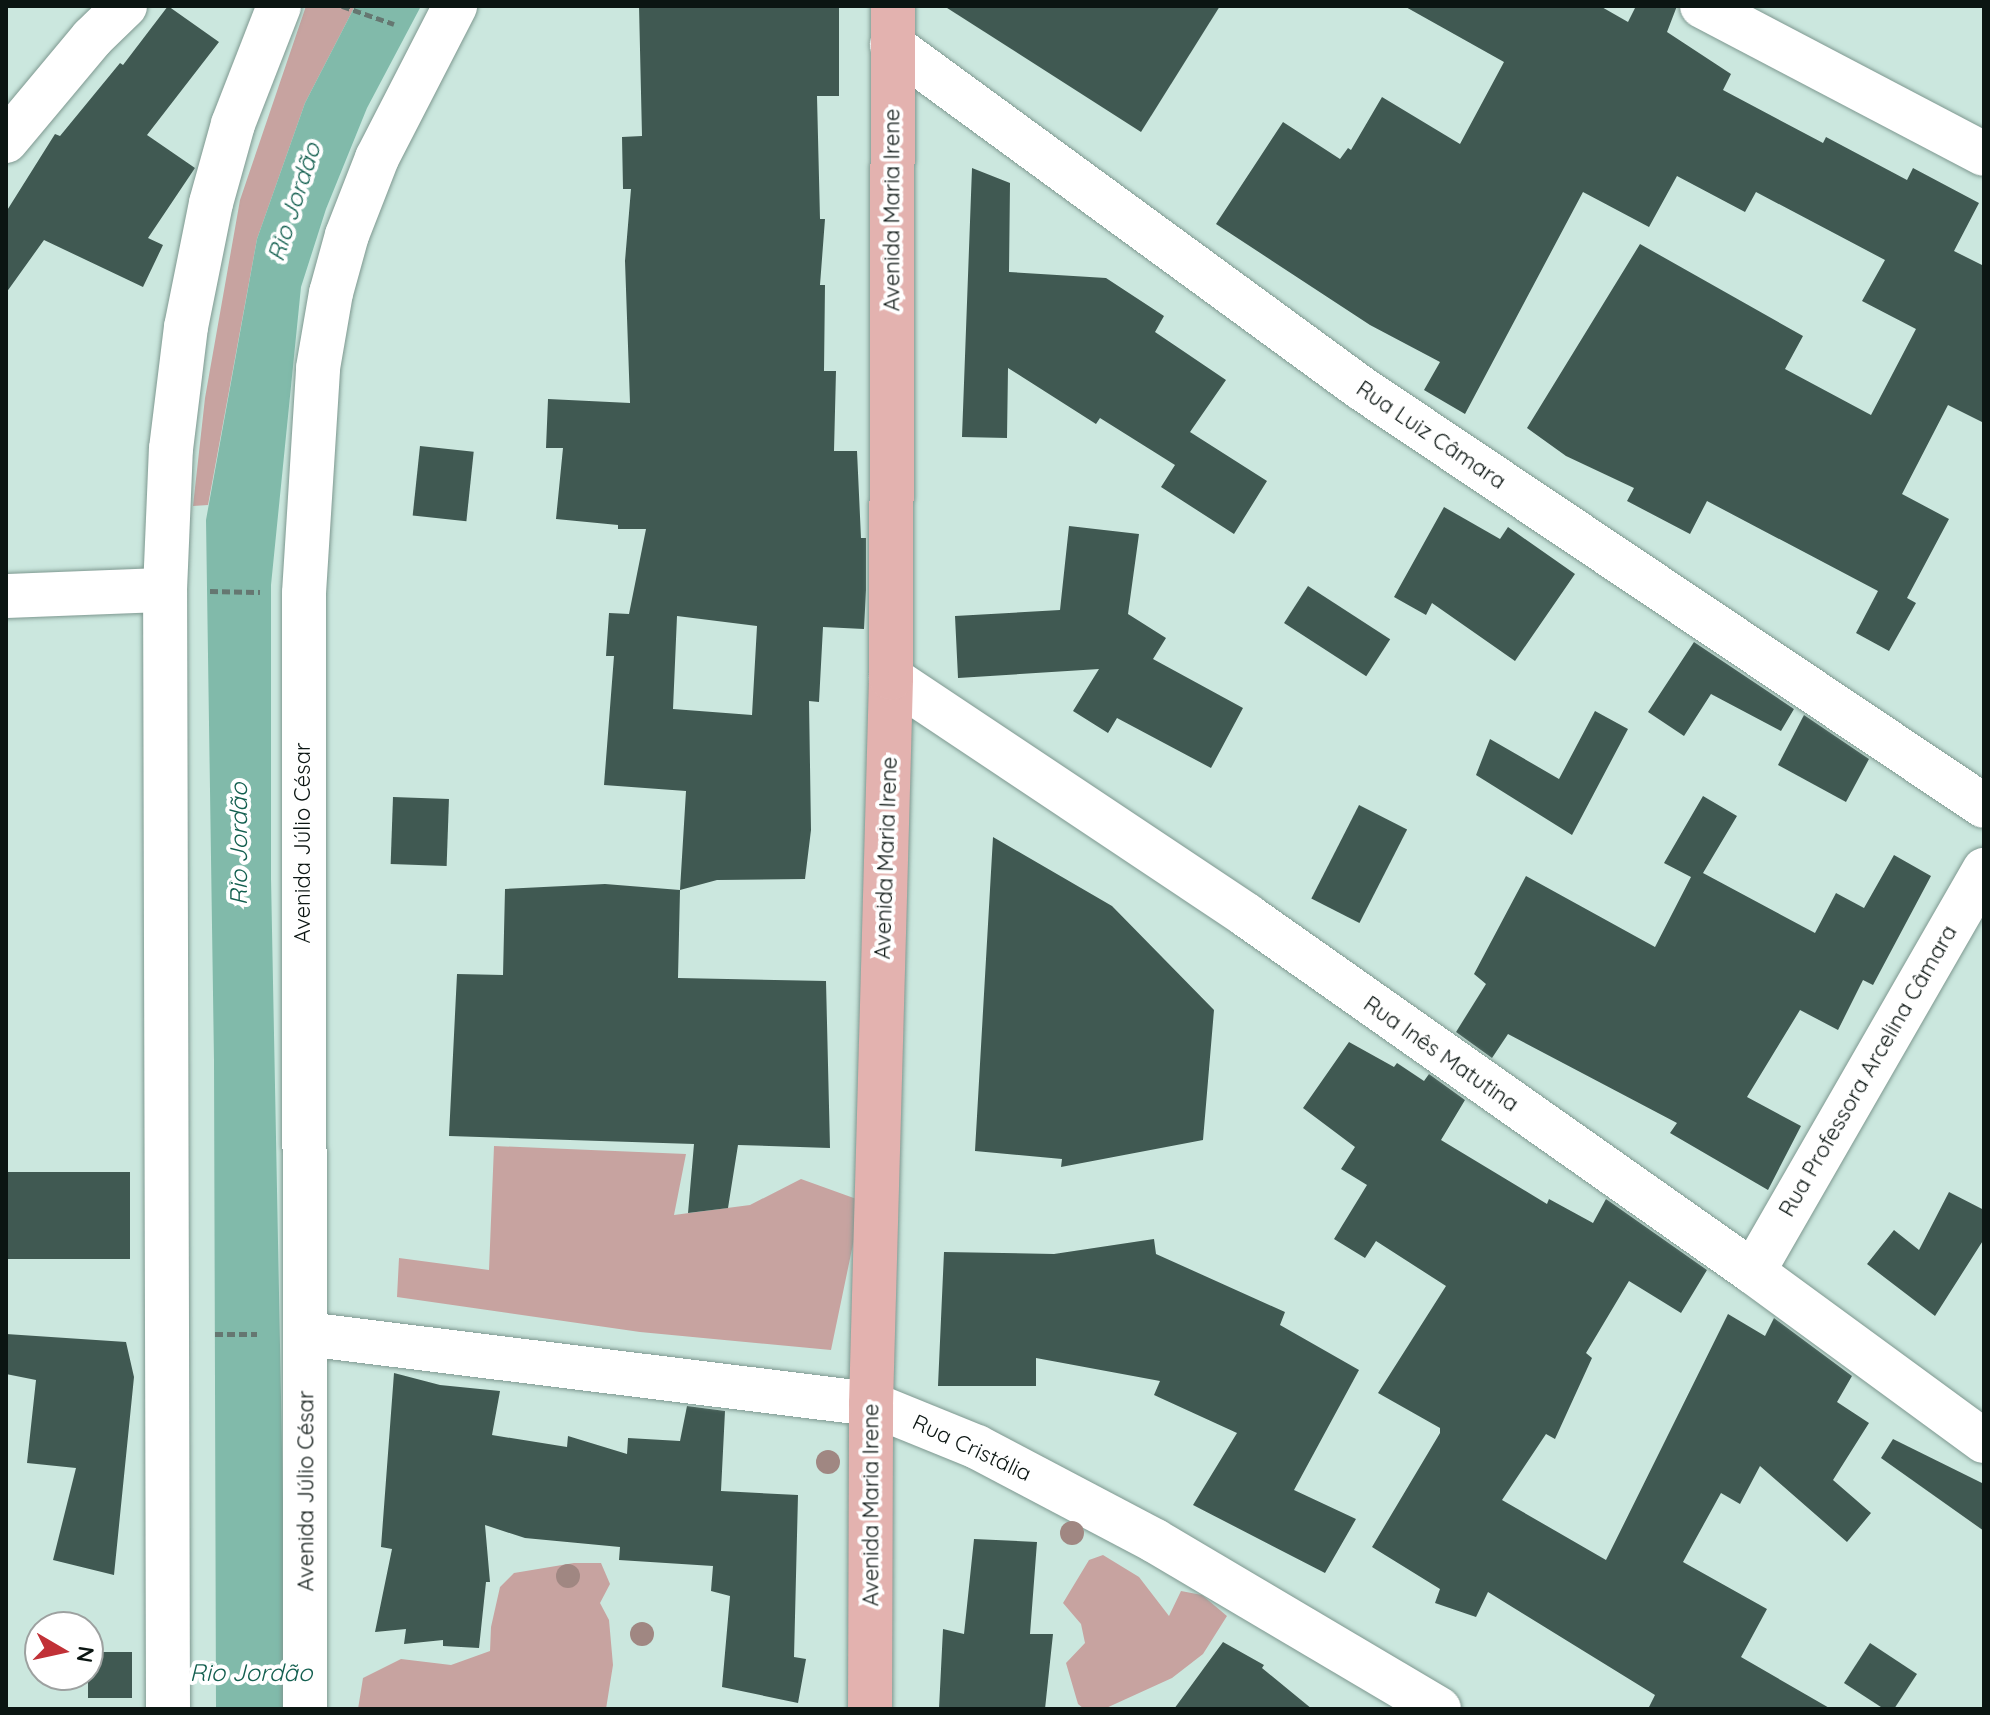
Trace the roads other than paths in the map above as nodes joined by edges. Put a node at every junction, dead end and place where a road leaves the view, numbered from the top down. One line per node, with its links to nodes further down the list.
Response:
1 (125, 6): 6 (street)
2 (455, 6): 14 (street, Avenida Júlio César)
3 (1702, 6): 7 (street)
4 (270, 10): 8 (street)
5 (892, 25): 10 (main road, Avenida Maria Irene); 11 (street, Rua Luiz Câmara)
6 (6, 141)
7 (1984, 154)
8 (184, 591): 9 (street); 17 (street)
9 (6, 596)
10 (891, 678): 13 (street, Rua Inês Matutina); 15 (main road, Avenida Maria Irene)
11 (1984, 806)
12 (1984, 870): 13 (street, Rua Professora Arcelina Câmara)
13 (1753, 1272): 16 (street, Rua Inês Matutina)
14 (289, 1334): 15 (street, Rua Cristália); 18 (street, Avenida Júlio César)
15 (871, 1404): 19 (main road, Avenida Maria Irene); 20 (street, Rua Cristália)
16 (1984, 1441)
17 (168, 1709)
18 (305, 1709)
19 (870, 1709)
20 (1439, 1709)

